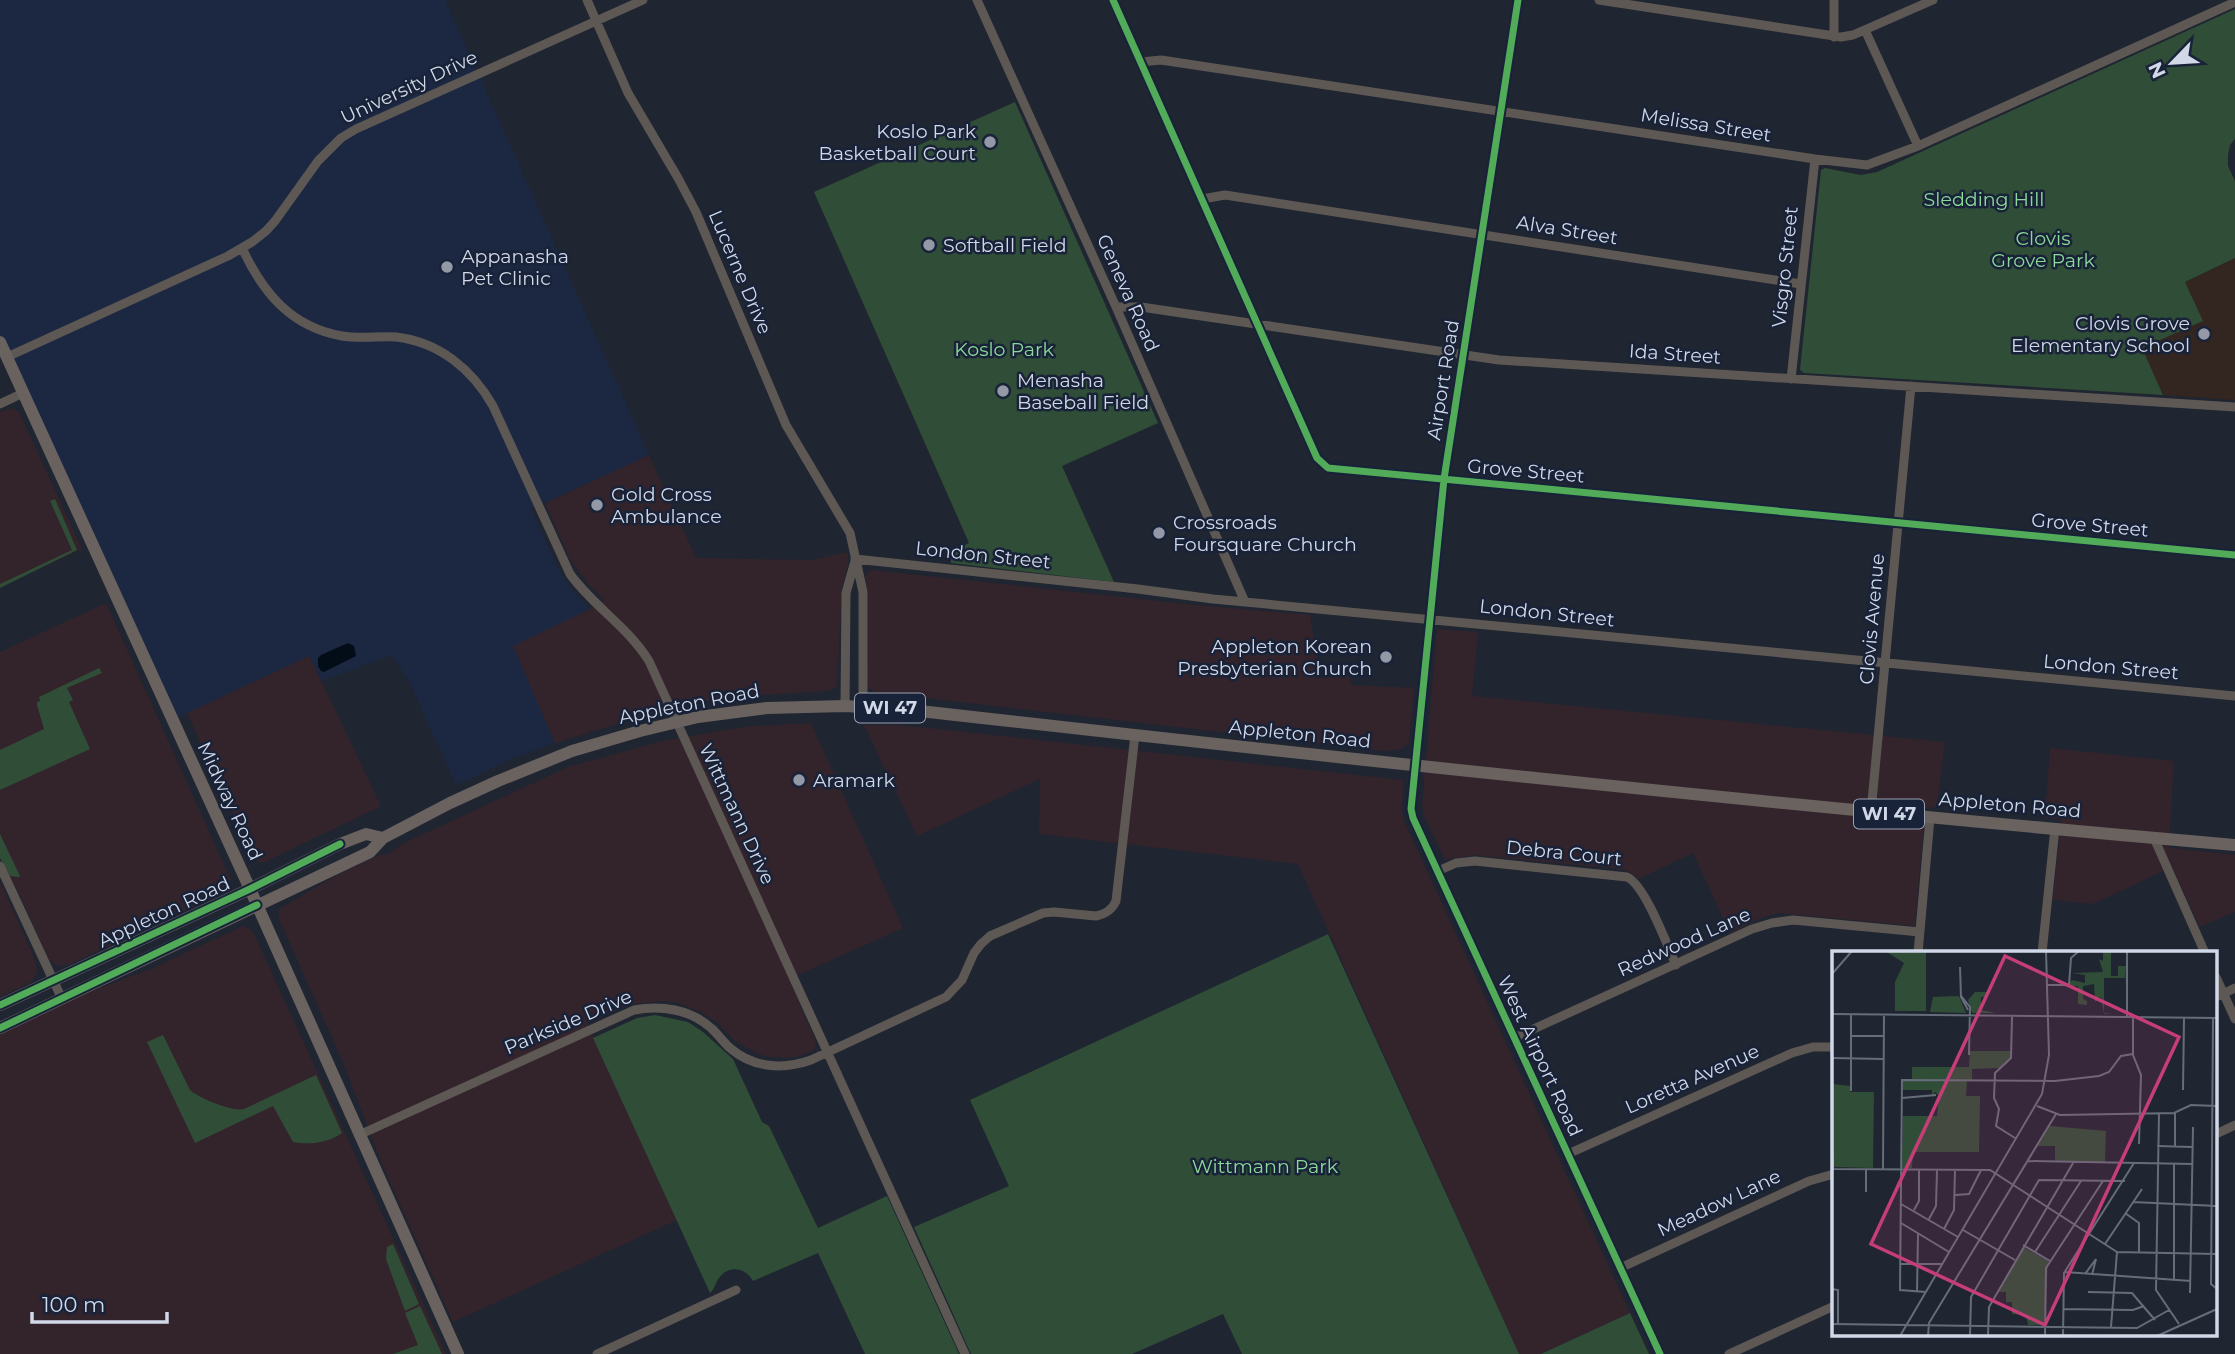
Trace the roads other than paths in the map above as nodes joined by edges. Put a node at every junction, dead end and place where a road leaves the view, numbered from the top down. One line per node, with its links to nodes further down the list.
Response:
1 (587, 0): 10 (street, Lucerne Drive)
2 (643, 0): 10 (street, University Drive)
3 (977, 0): 21 (street, Geneva Road)
4 (1113, 0): 13 (street, Grove Street)
5 (1518, 0): 14 (street, Airport Road)
6 (1599, 0): 12 (street)
7 (1834, 0): 12 (street)
8 (1933, 0): 11 (street)
9 (2235, 2): 15 (street, Melissa Street)
10 (596, 21): 19 (street, University Drive); 34 (street, Lucerne Drive)
11 (1865, 30): 12 (street); 15 (street)
12 (1834, 37)
13 (1141, 62): 14 (street, Melissa Street); 17 (street, Grove Street)
14 (1501, 110): 16 (street, Melissa Street); 18 (street, Airport Road)
15 (1918, 146): 16 (street, Melissa Street)
16 (1815, 159): 20 (street, Visgro Street)
17 (1202, 199): 18 (street, Alva Street); 22 (street, Grove Street)
18 (1480, 234): 20 (street, Alva Street); 24 (street, Airport Road)
19 (243, 248): 25 (street, University Drive); 41 (street, Wittmann Drive)
20 (1801, 284): 26 (street, Visgro Street)
21 (1116, 307): 22 (street, Ida Street); 35 (street, Geneva Road)
22 (1259, 324): 24 (street, Ida Street); 31 (street, Grove Street)
23 (0, 342): 25 (main road, Midway Road)
24 (1463, 356): 26 (street, Ida Street); 31 (street, Airport Road)
25 (7, 357): 28 (main road, Midway Road)
26 (1791, 379): 27 (street, Ida Street)
27 (1911, 386): 30 (street, Ida Street); 32 (street, Clovis Avenue)
28 (23, 393): 29 (street); 52 (main road, Midway Road)
29 (0, 404)
30 (2235, 407)
31 (1444, 479): 32 (street, Grove Street); 36 (street, Airport Road)
32 (1898, 522): 33 (street, Grove Street); 37 (street, Clovis Avenue)
33 (2235, 555)
34 (855, 559): 35 (street, London Street); 39 (street); 40 (street, Lucerne Drive)
35 (1245, 602): 36 (street, London Street)
36 (1430, 619): 37 (street, London Street); 43 (street, Airport Road)
37 (1885, 663): 38 (street, London Street); 44 (street, Clovis Avenue)
38 (2235, 696)
39 (845, 705): 40 (main road, Appleton Road / WI 47); 41 (main road, Appleton Road / WI 47)
40 (863, 706): 42 (main road, Appleton Road / WI 47)
41 (676, 723): 47 (main road, Appleton Road / WI 47); 68 (street, Wittmann Drive)
42 (1135, 735): 43 (main road, Appleton Road / WI 47); 68 (street, Parkside Drive)
43 (1415, 766): 44 (main road, Appleton Road / WI 47); 51 (street, West Airport Road)
44 (1871, 812): 45 (main road, Appleton Road / WI 47)
45 (1930, 818): 46 (main road, Appleton Road / WI 47); 54 (street)
46 (2055, 828): 48 (main road, Appleton Road / WI 47); 56 (street)
47 (383, 838): 52 (main road, Appleton Road / WI 47); 53 (main road, Appleton Road / WI 47)
48 (2154, 838): 49 (main road, Appleton Road / WI 47); 57 (street)
49 (2235, 845)
50 (0, 866): 59 (street)
51 (1438, 871): 58 (street, Debra Court); 66 (street, West Airport Road)
52 (250, 889): 53 (main road, Midway Road); 59 (main road, Appleton Road / WI 47)
53 (257, 905): 62 (main road, Appleton Road / WI 47); 71 (main road, Midway Road)
54 (1920, 932): 55 (street); 58 (street, Redwood Lane)
55 (1918, 951)
56 (2042, 951)
57 (2204, 951)
58 (1676, 965): 66 (street, Redwood Lane)
59 (54, 980): 62 (street); 63 (main road, Appleton Road / WI 47)
60 (2235, 988): 61 (street)
61 (2219, 995): 64 (street)
62 (62, 999): 65 (main road, Appleton Road / WI 47)
63 (0, 1005)
64 (2235, 1019)
65 (0, 1028)
66 (1514, 1038): 72 (street, West Airport Road)
67 (1832, 1047): 72 (street, Loretta Avenue)
68 (827, 1053): 71 (street, Parkside Drive); 79 (street, Wittmann Drive)
69 (2235, 1125): 70 (street)
70 (2218, 1133)
71 (359, 1135): 77 (main road, Midway Road)
72 (1568, 1154): 74 (street, West Airport Road)
73 (1832, 1175): 74 (street, Meadow Lane)
74 (1620, 1268): 80 (street, West Airport Road)
75 (736, 1290): 78 (street)
76 (1832, 1307): 81 (street)
77 (458, 1354)
78 (597, 1354)
79 (965, 1354)
80 (1660, 1354)
81 (1729, 1354)

